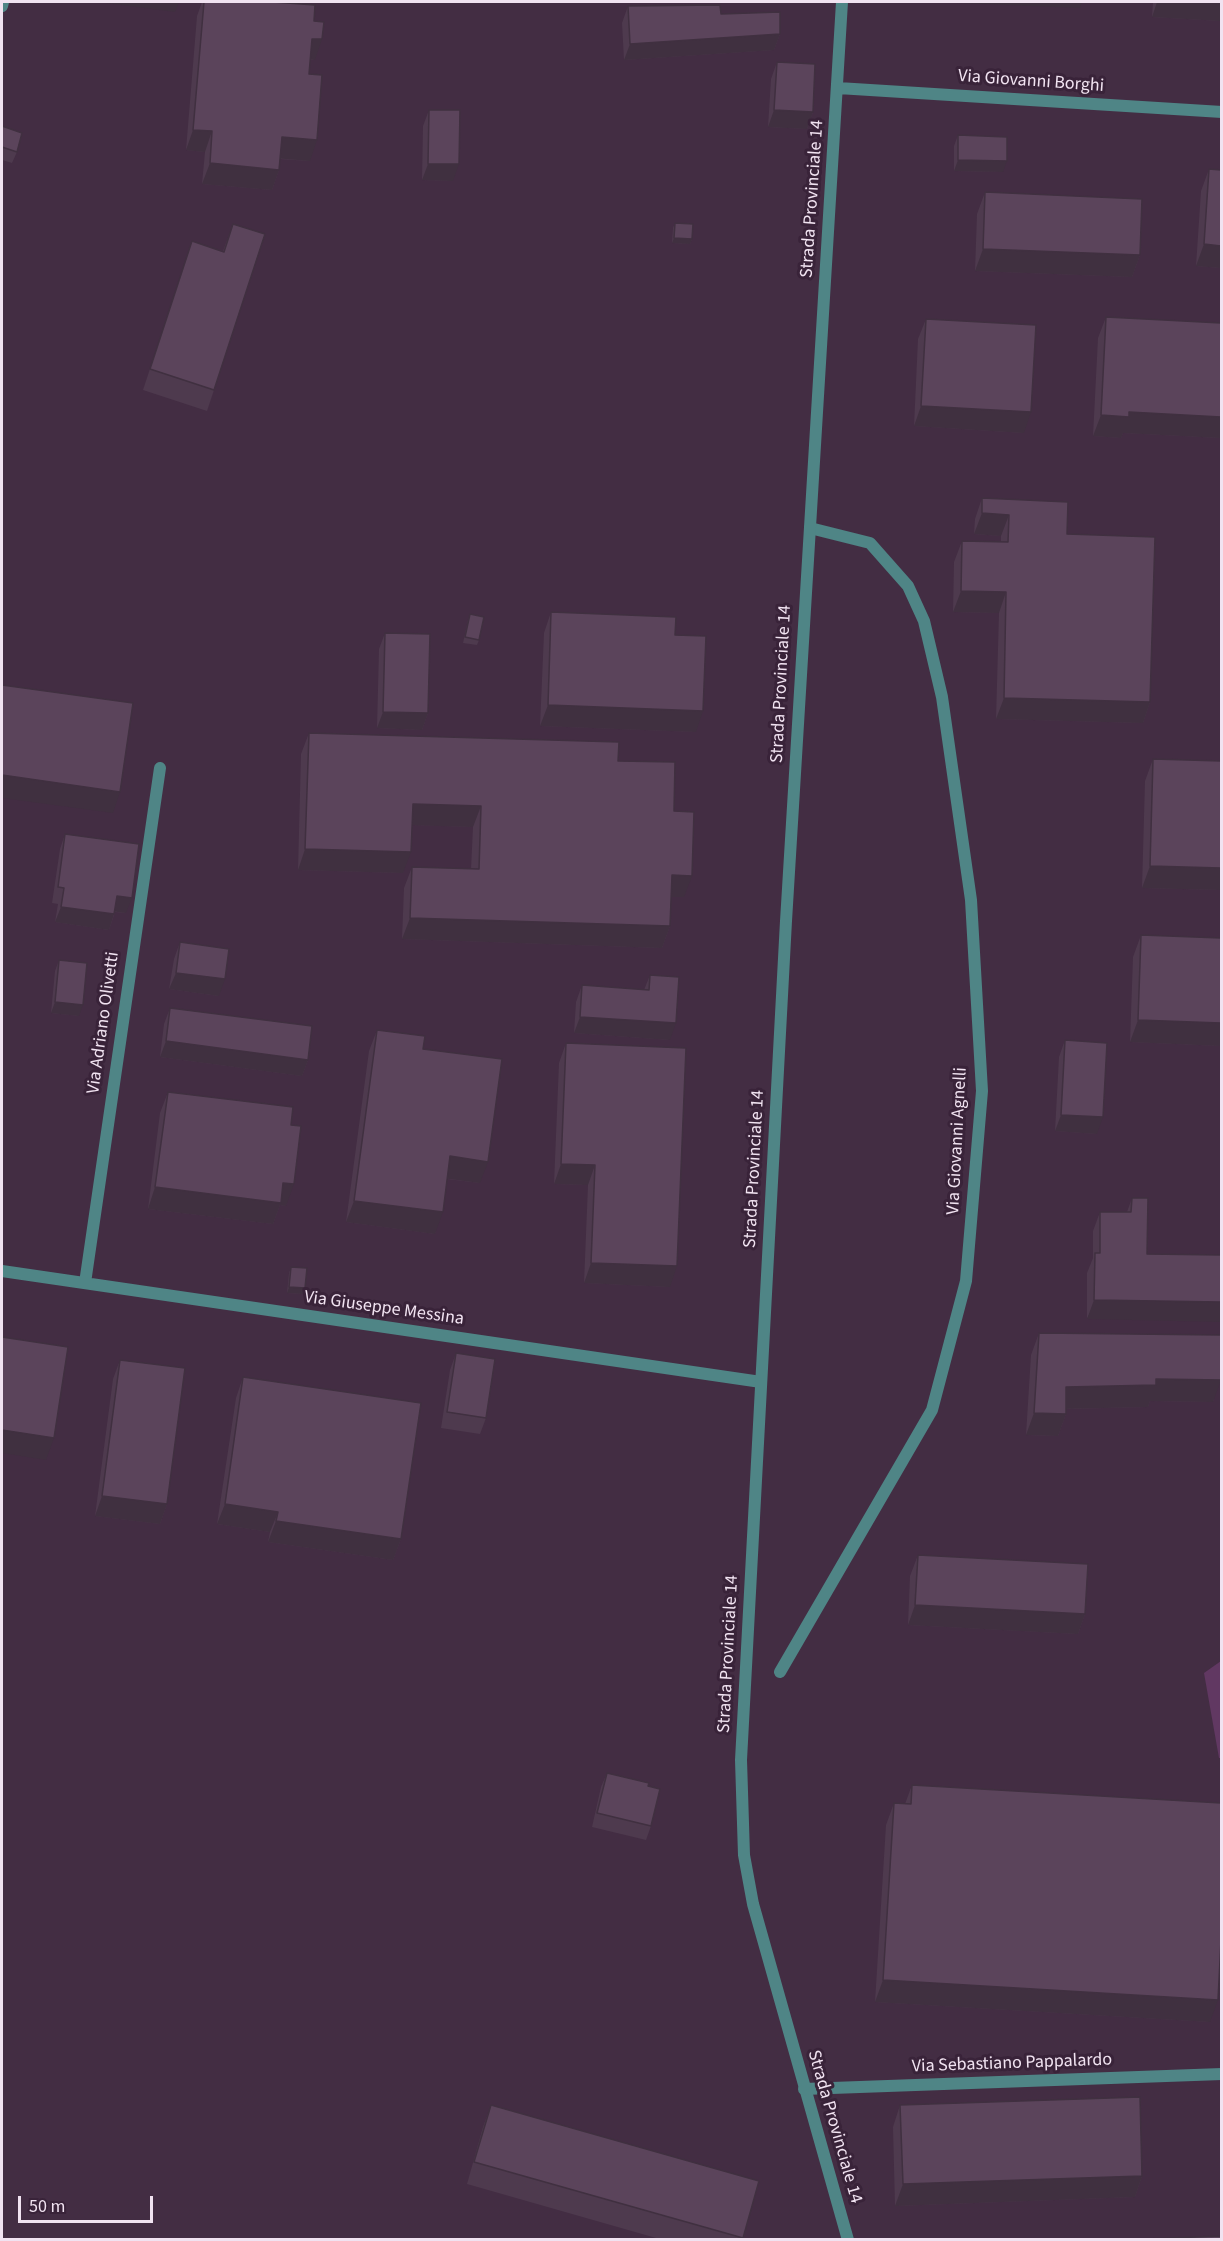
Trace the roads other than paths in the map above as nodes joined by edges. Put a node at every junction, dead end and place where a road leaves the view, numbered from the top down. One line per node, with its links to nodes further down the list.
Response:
1 (3, 2): 3 (street)
2 (842, 2): 4 (street, Strada Provinciale 14)
3 (2, 6)
4 (838, 88): 5 (street, Via Giovanni Borghi); 6 (street, Strada Provinciale 14)
5 (1221, 112)
6 (810, 528): 10 (street, Strada Provinciale 14); 11 (street, Via Giovanni Agnelli)
7 (160, 768): 9 (street, Via Adriano Olivetti)
8 (2, 1271): 9 (street, Via Giuseppe Messina)
9 (85, 1283): 10 (street, Via Giuseppe Messina)
10 (761, 1382): 13 (street, Strada Provinciale 14)
11 (780, 1672)
12 (1221, 2074): 13 (street, Via Sebastiano Pappalardo)
13 (804, 2089): 14 (street, Strada Provinciale 14)
14 (848, 2240)

